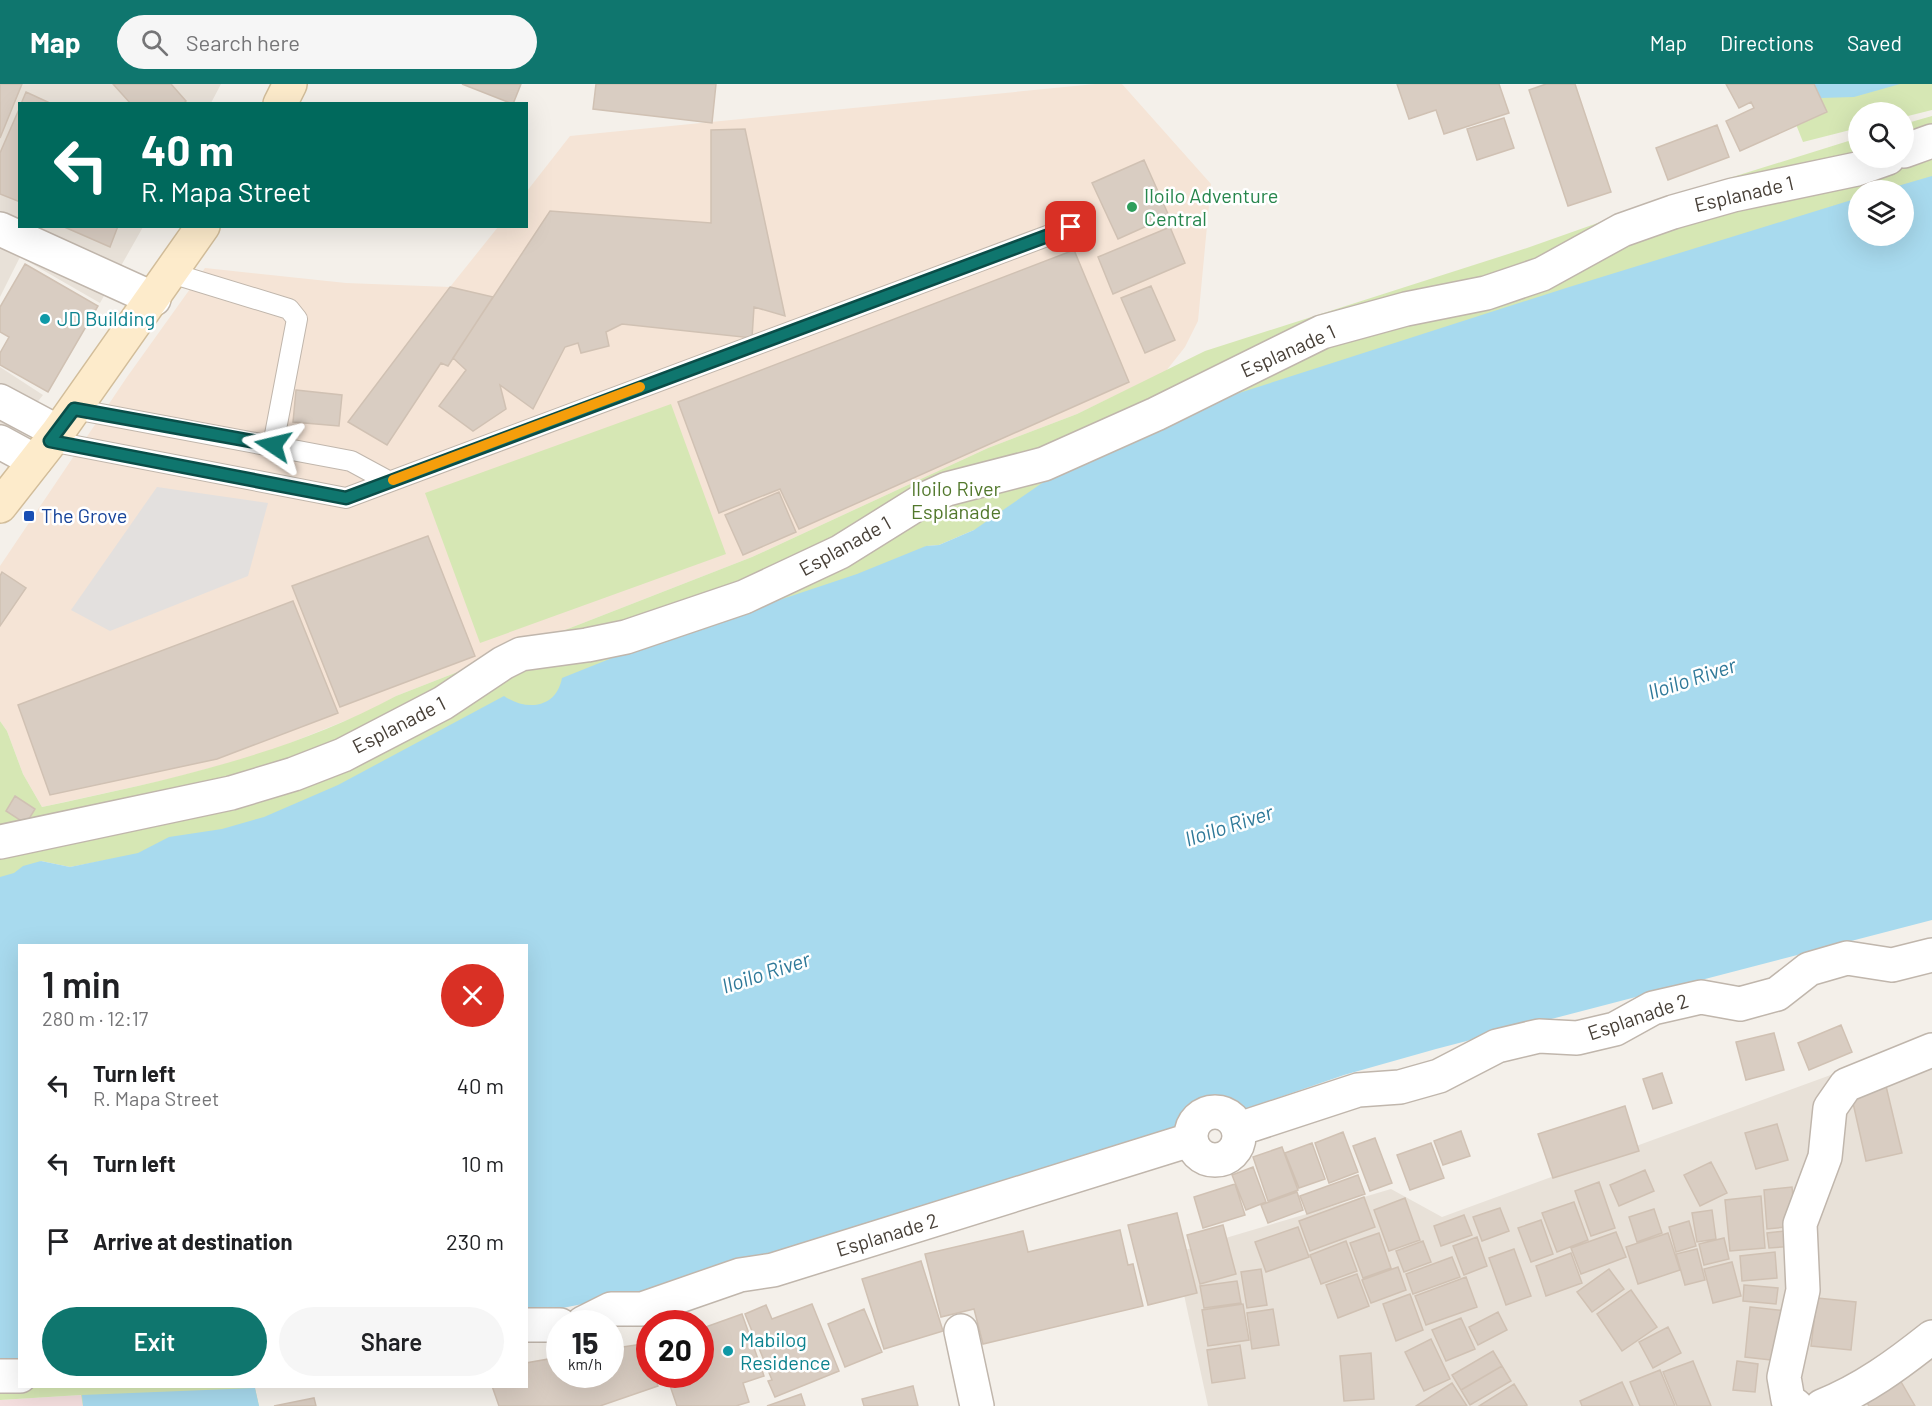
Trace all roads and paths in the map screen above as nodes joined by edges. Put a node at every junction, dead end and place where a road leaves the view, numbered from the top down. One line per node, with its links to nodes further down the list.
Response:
1 (290, 84): 2 (main road)
2 (281, 102)
3 (1932, 141): 4 (street)
4 (1914, 148)
5 (1860, 168): 16 (street, Esplanade 1)
6 (1071, 227): 14 (lane)
7 (202, 228): 9 (main road)
8 (0, 229): 9 (street)
9 (163, 286): 11 (main road); 13 (lane)
10 (0, 401): 11 (street)
11 (55, 436): 12 (street); 13 (lane); 14 (lane); 15 (main road)
12 (0, 441)
13 (273, 445): 14 (lane)
14 (388, 481)
15 (0, 506)
16 (2, 836)
17 (1932, 955): 19 (street, Esplanade 2)
18 (1932, 1050): 27 (street)
19 (608, 1310)
20 (528, 1325): 21 (street)
21 (546, 1325)
22 (961, 1331): 26 (street)
23 (1932, 1337): 28 (street)
24 (0, 1376): 25 (street)
25 (18, 1376)
26 (978, 1406)
27 (1796, 1406)
28 (1822, 1406)

